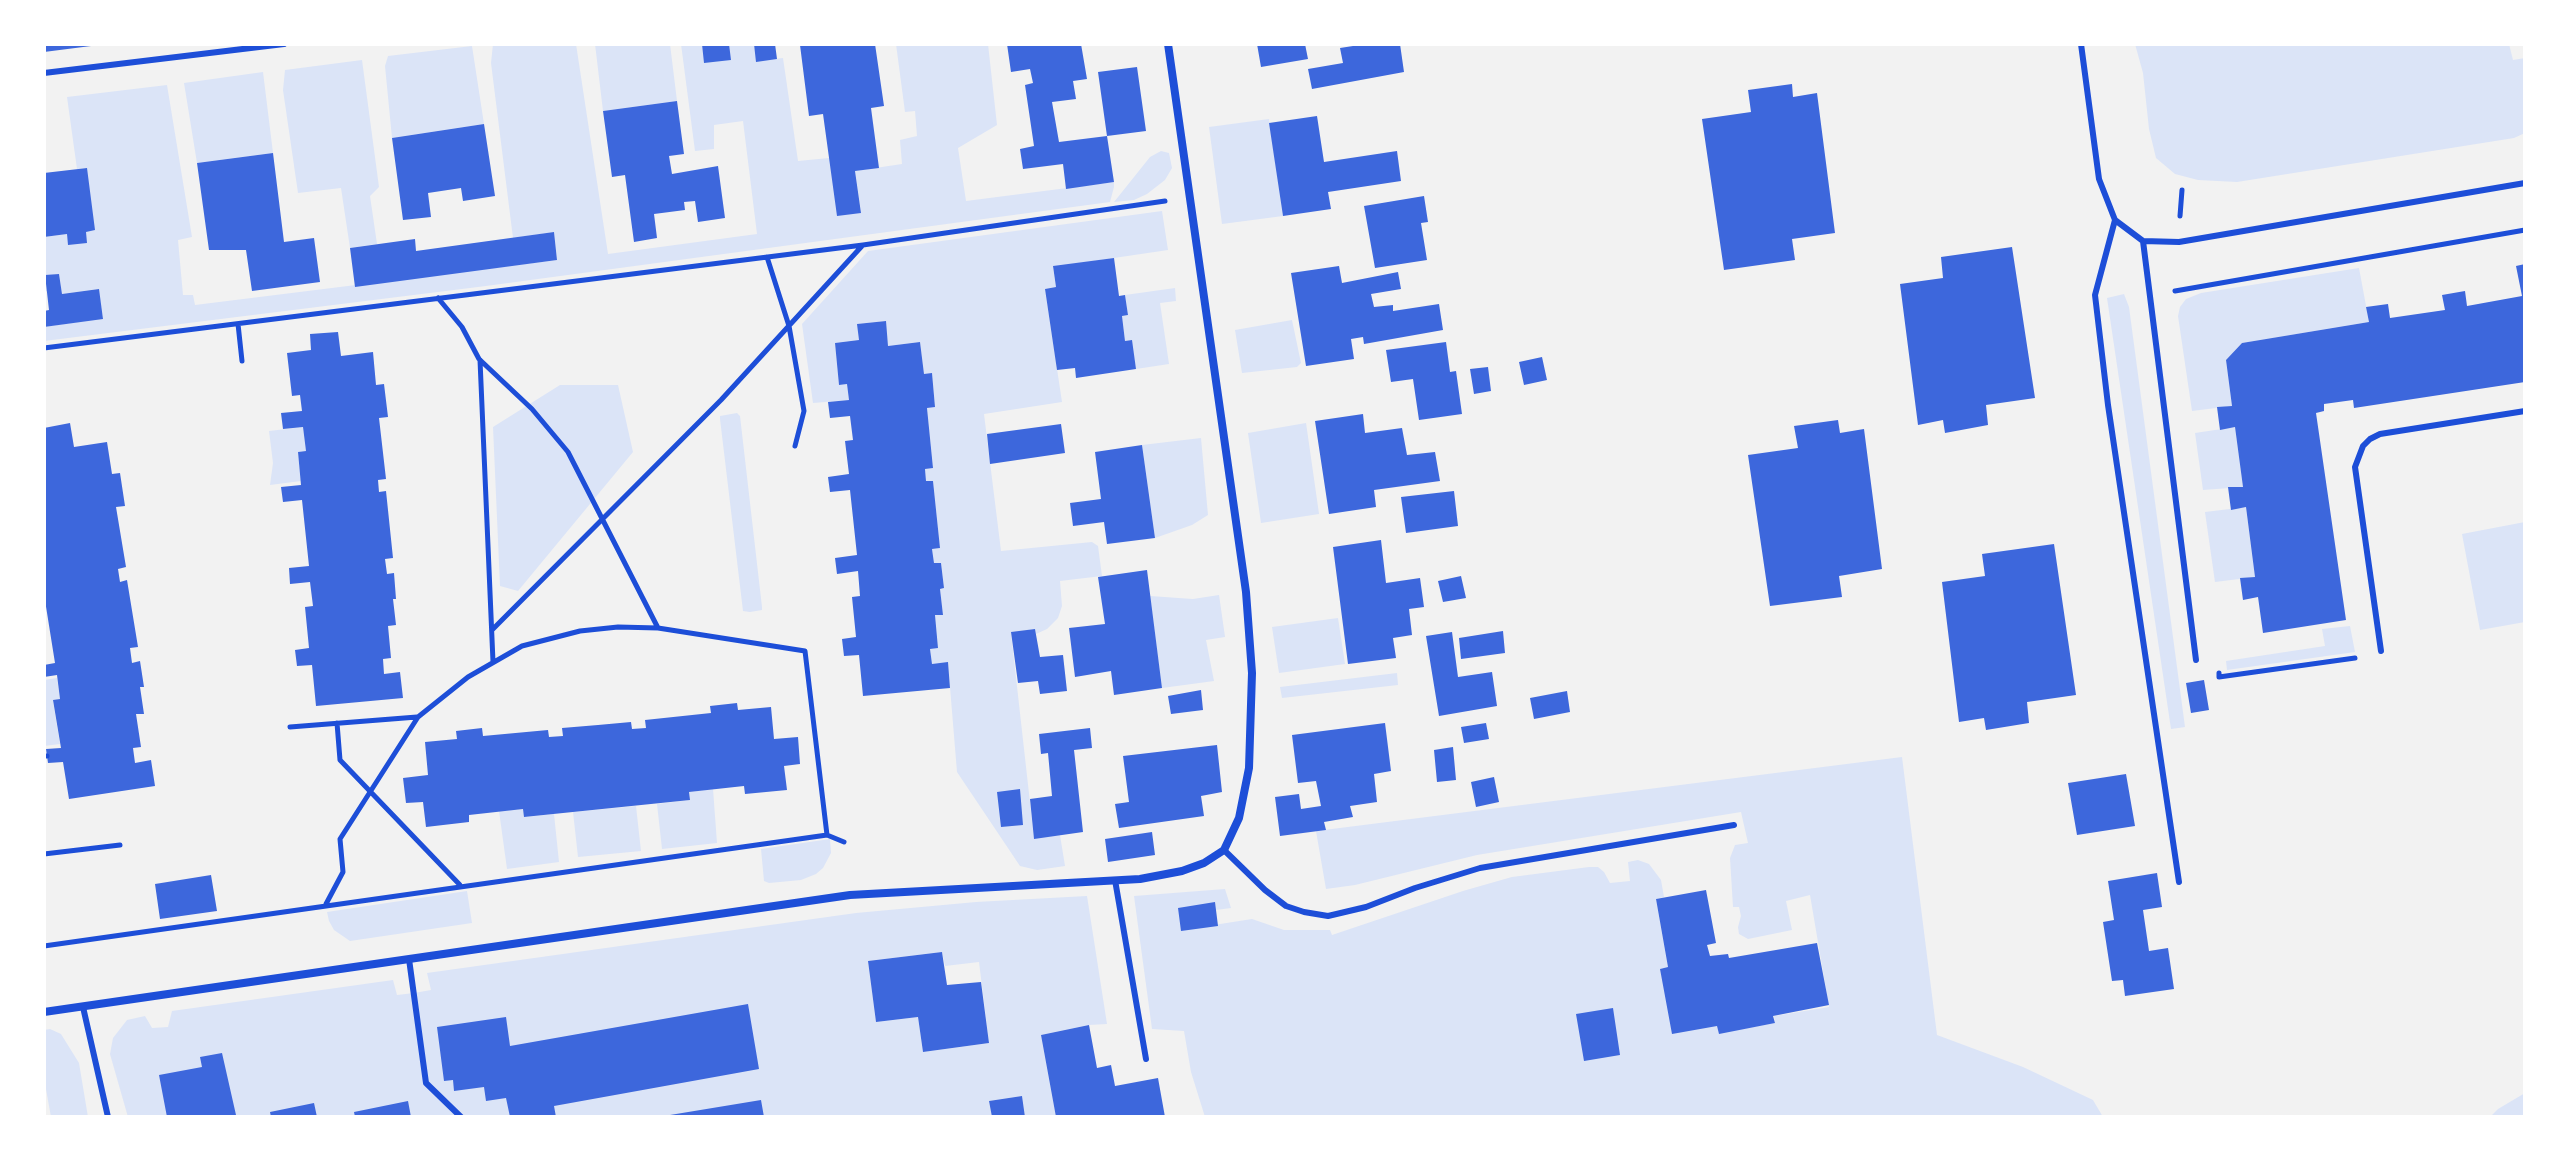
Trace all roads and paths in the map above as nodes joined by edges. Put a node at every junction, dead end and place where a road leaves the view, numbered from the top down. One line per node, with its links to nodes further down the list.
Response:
1 (284, 44): 4 (lane)
2 (1168, 44): 6 (street)
3 (2081, 44): 7 (lane)
4 (44, 73)
5 (2525, 183): 9 (lane)
6 (1190, 198): 10 (path); 37 (street)
7 (2115, 220): 9 (lane); 40 (lane)
8 (2525, 230): 13 (path)
9 (2143, 241): 25 (lane)
10 (863, 245): 11 (path); 15 (path)
11 (767, 257): 12 (path); 15 (path)
12 (438, 298): 14 (path); 17 (path)
13 (2173, 298)
14 (238, 324): 16 (path); 18 (path)
15 (789, 326): 20 (path); 21 (path)
16 (44, 348)
17 (479, 359): 21 (path); 23 (path)
18 (242, 361)
19 (2525, 411): 24 (lane)
20 (795, 446)
21 (603, 518): 22 (path); 23 (path)
22 (658, 628): 26 (path); 34 (path)
23 (492, 630): 26 (path)
24 (2381, 651)
25 (2196, 660)
26 (493, 662): 29 (path)
27 (2217, 662): 28 (path)
28 (2219, 677)
29 (418, 717): 30 (path); 32 (path)
30 (337, 723): 31 (path); 32 (path)
31 (290, 727)
32 (371, 790): 41 (path); 42 (path)
33 (1734, 825): 37 (lane)
34 (827, 835): 35 (path); 41 (path)
35 (844, 842)
36 (120, 845): 38 (path)
37 (1224, 850): 39 (street)
38 (44, 854)
39 (1115, 880): 44 (street); 47 (lane)
40 (2179, 882)
41 (461, 885): 42 (path)
42 (326, 904): 43 (path)
43 (44, 946)
44 (409, 959): 45 (street); 49 (lane)
45 (83, 1007): 46 (street); 48 (lane)
46 (44, 1012)
47 (1146, 1059)
48 (108, 1117)
49 (461, 1117)

